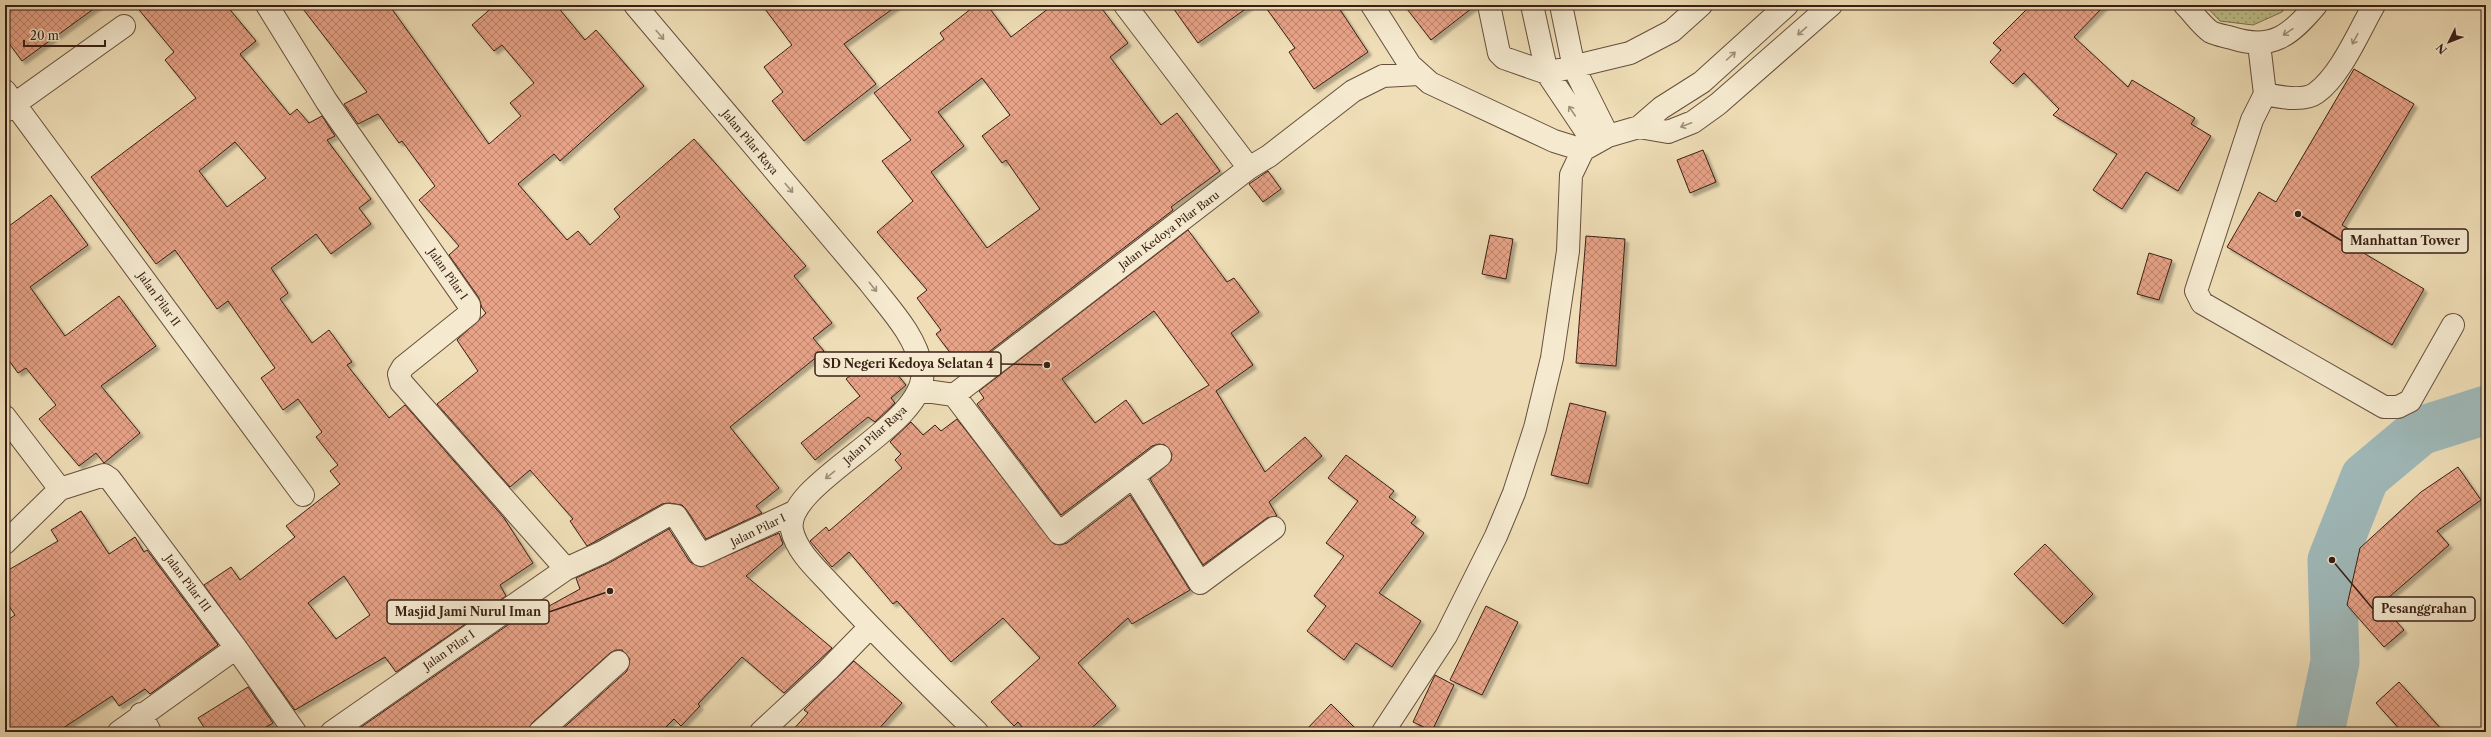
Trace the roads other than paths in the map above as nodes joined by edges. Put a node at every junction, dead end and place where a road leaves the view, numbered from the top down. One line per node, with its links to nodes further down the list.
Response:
1 (267, 5): 35 (street, Jalan Pilar I)
2 (635, 5): 25 (street, Jalan Pilar Raya, one-way to 25)
3 (1125, 5): 23 (street)
4 (1372, 5): 18 (street)
5 (1488, 5): 17 (street)
6 (1532, 5): 17 (street)
7 (1561, 5): 16 (street)
8 (1701, 5): 16 (street)
9 (1787, 5): 21 (street, one-way to 9)
10 (1831, 5): 21 (street, one-way to 21)
11 (2185, 5): 15 (street)
12 (2316, 5): 15 (street, one-way to 15)
13 (2374, 5): 19 (street, one-way to 19)
14 (124, 26): 20 (street)
15 (2259, 44): 19 (street)
16 (1574, 68): 17 (street); 22 (street)
17 (1547, 73): 22 (street, one-way to 17)
18 (1419, 74): 22 (street); 23 (street, Jalan Kedoya Pilar Baru)
19 (2265, 94): 24 (street)
20 (8, 102): 31 (street, Jalan Pilar II)
21 (1639, 127): 22 (street)
22 (1595, 143): 46 (street)
23 (1249, 168): 26 (street, Jalan Kedoya Pilar Baru)
24 (2453, 325)
25 (918, 390): 26 (street); 32 (street, Jalan Pilar Raya, one-way to 32)
26 (954, 395): 29 (street)
27 (5, 417): 30 (street)
28 (1160, 456): 29 (street)
29 (1133, 476): 33 (street)
30 (60, 489): 34 (street); 37 (street, Jalan Pilar III)
31 (303, 495)
32 (794, 512): 35 (street, Jalan Pilar I); 36 (street)
33 (1274, 528)
34 (5, 543)
35 (566, 569): 42 (street, Jalan Pilar I)
36 (870, 627): 44 (street); 45 (street)
37 (236, 648): 39 (street); 41 (street, Jalan Pilar III)
38 (618, 662): 43 (street)
39 (146, 723): 40 (street)
40 (119, 732)
41 (295, 732)
42 (332, 732)
43 (540, 732)
44 (761, 732)
45 (977, 732)
46 (1382, 732)

